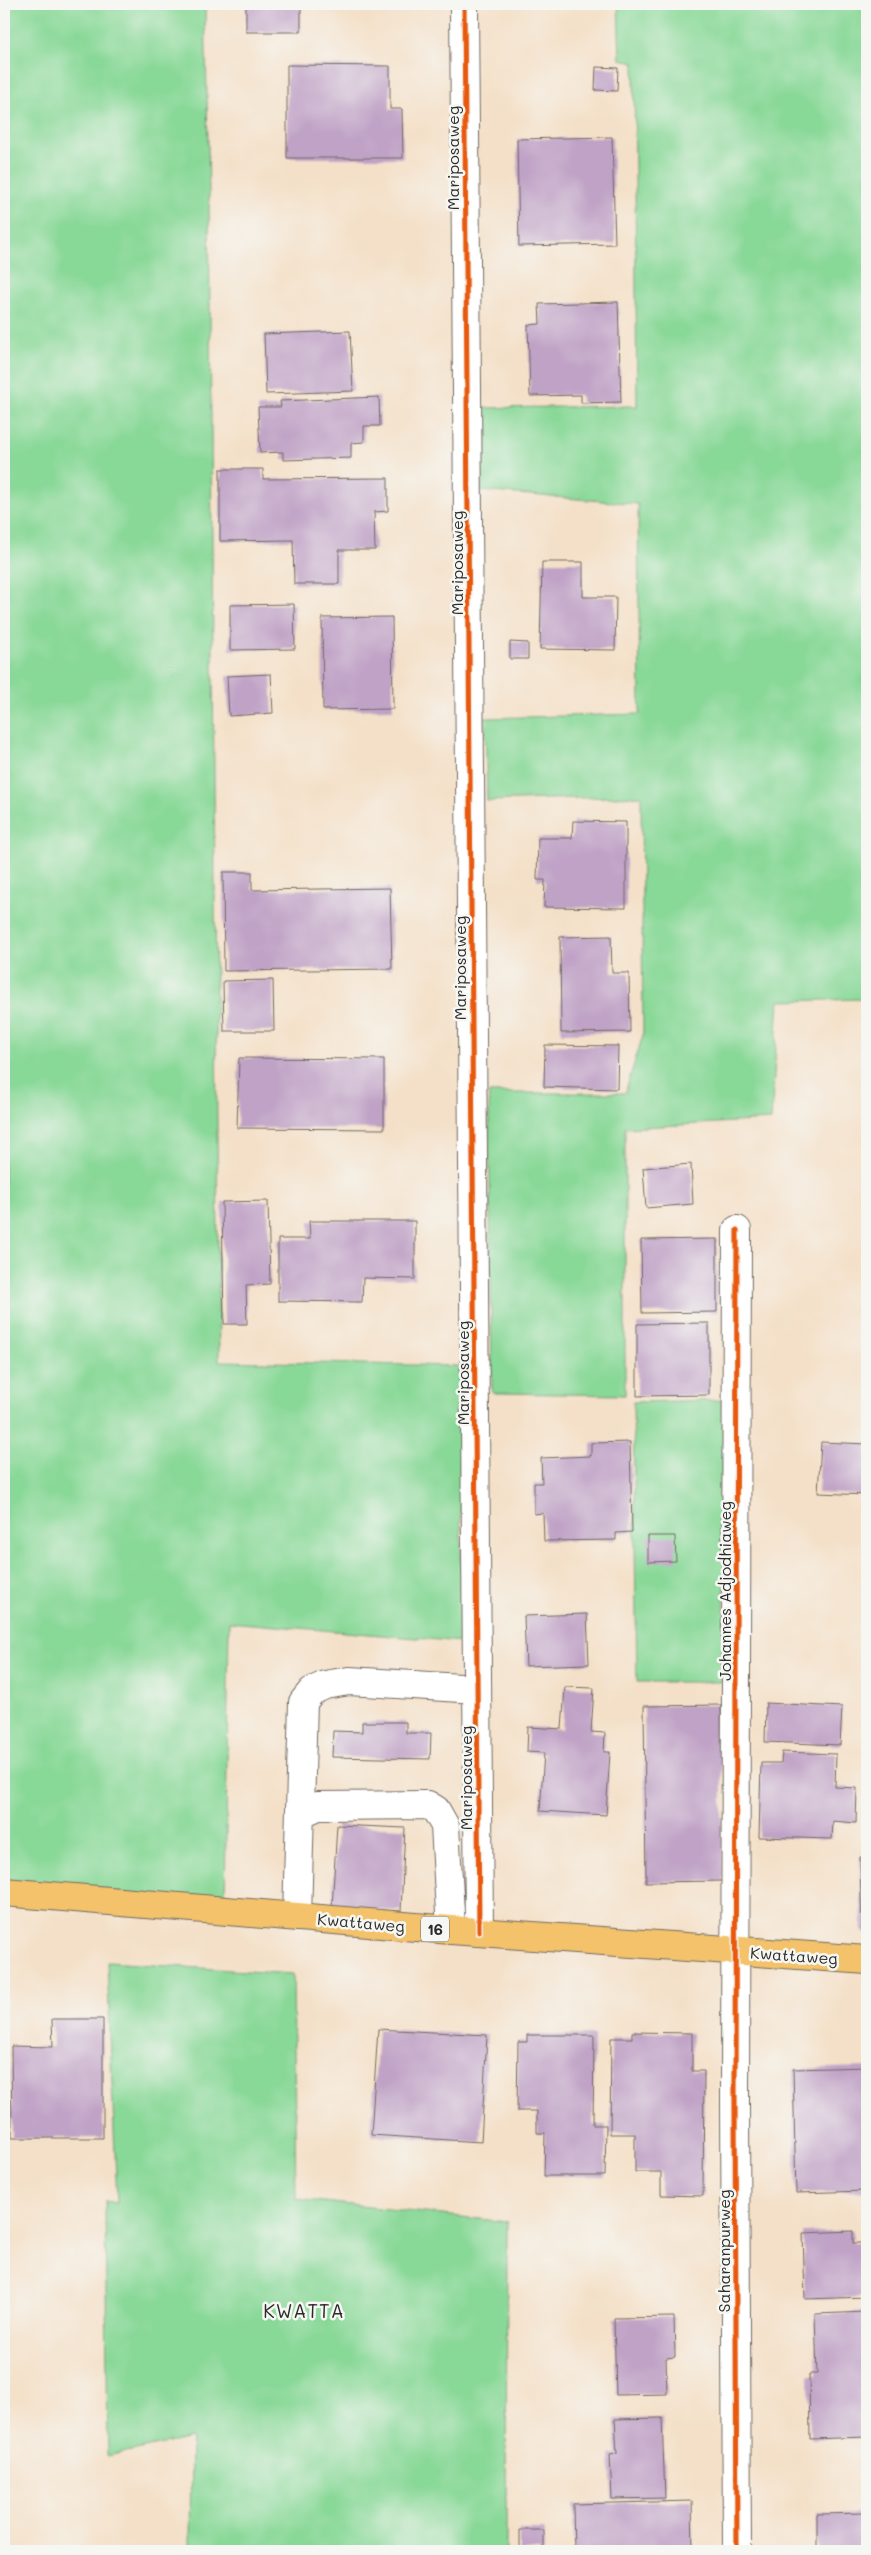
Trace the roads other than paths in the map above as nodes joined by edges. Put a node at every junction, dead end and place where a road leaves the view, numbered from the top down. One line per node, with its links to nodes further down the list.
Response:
1 (464, 4): 3 (street, Mariposaweg)
2 (736, 1230): 9 (street, Johannes Adjodhiaweg)
3 (477, 1689): 4 (street); 8 (street, Mariposaweg)
4 (300, 1814): 6 (street); 7 (street)
5 (4, 1892): 6 (main road, Kwattaweg / 16)
6 (297, 1917): 7 (main road, Kwattaweg / 16)
7 (451, 1930): 8 (main road, Kwattaweg / 16)
8 (479, 1932): 9 (main road, Kwattaweg / 16)
9 (737, 1951): 10 (main road, Kwattaweg / 16); 11 (street, Saharanpurweg)
10 (867, 1960)
11 (737, 2551)

